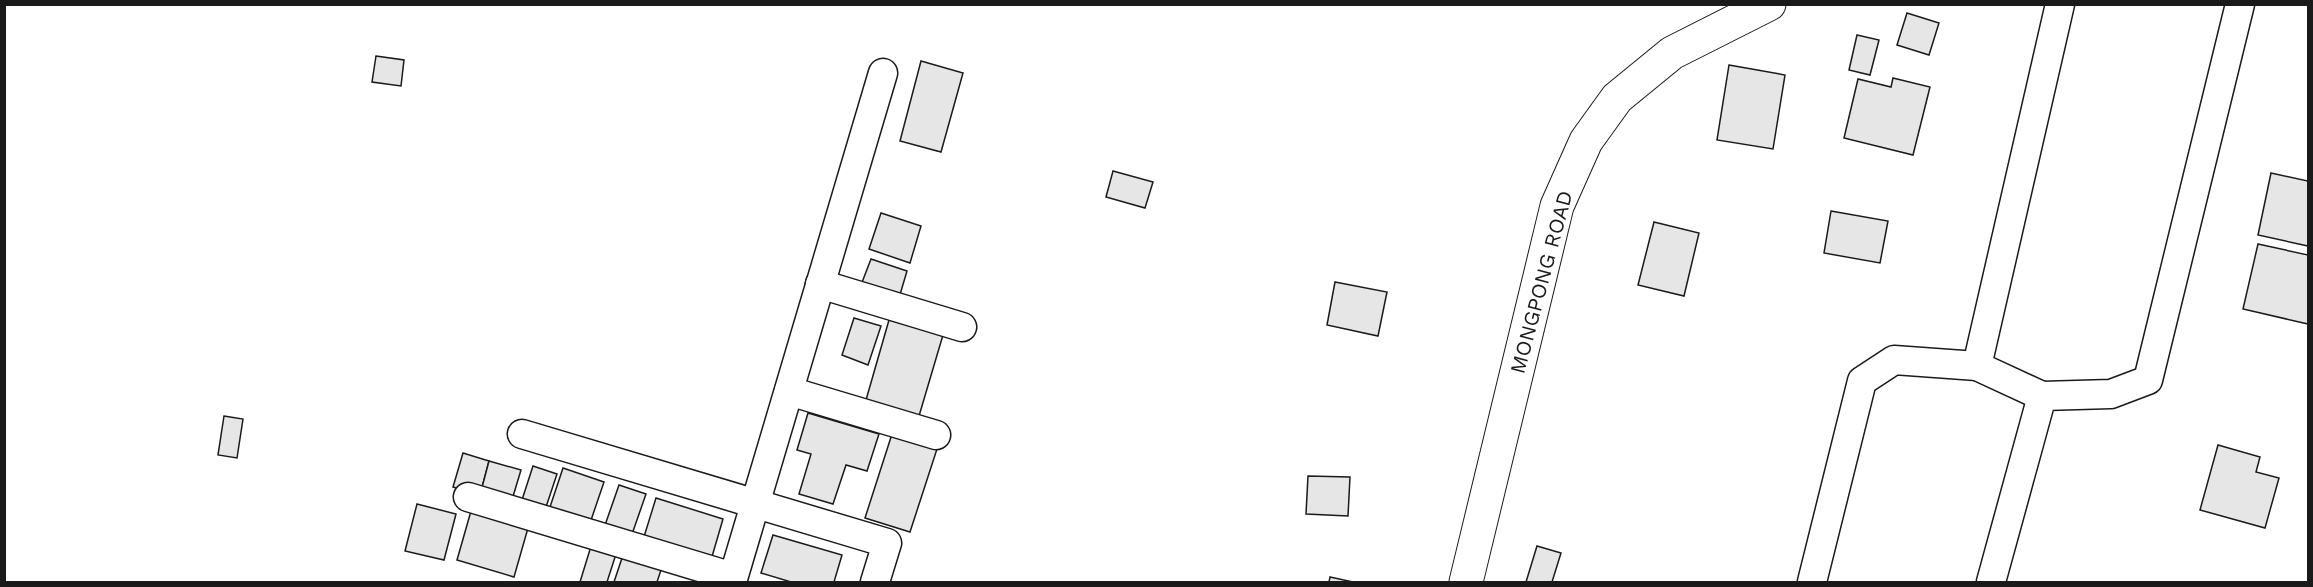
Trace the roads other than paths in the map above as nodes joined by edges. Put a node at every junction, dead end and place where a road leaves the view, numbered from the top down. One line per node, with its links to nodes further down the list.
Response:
1 (1769, 4): 16 (main road, MONGPONG ROAD)
2 (2060, 4): 7 (street)
3 (2240, 4): 9 (street)
4 (883, 73): 5 (street)
5 (820, 284): 6 (street); 8 (street)
6 (963, 327)
7 (1977, 366): 9 (street); 17 (street)
8 (789, 392): 11 (street); 13 (street)
9 (2042, 396): 18 (street)
10 (522, 434): 13 (street)
11 (936, 435)
12 (468, 497): 14 (street)
13 (755, 504): 14 (street); 15 (street)
14 (733, 580)
15 (875, 582)
16 (1466, 582)
17 (1812, 582)
18 (1991, 582)

